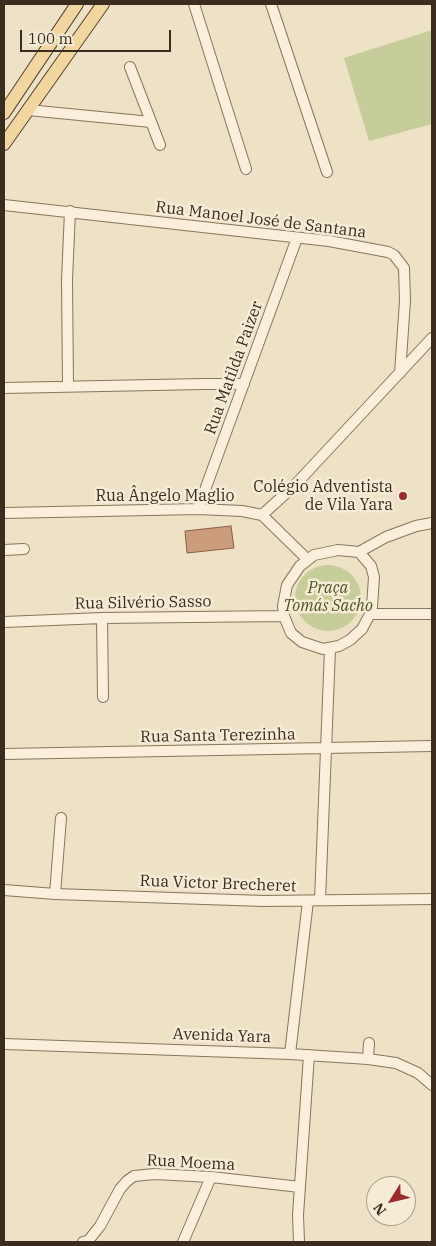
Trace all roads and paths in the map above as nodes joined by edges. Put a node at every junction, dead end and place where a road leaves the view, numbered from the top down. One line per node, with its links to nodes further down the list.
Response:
1 (77, 4): 7 (main road)
2 (103, 4): 6 (main road)
3 (194, 4): 11 (street)
4 (271, 4): 12 (street)
5 (130, 67): 8 (street)
6 (28, 110): 8 (street); 9 (main road)
7 (4, 114)
8 (151, 122): 10 (street)
9 (4, 144)
10 (160, 144)
11 (246, 169)
12 (327, 172)
13 (4, 205): 14 (street, Rua Manoel José de Santana)
14 (70, 211): 15 (street, Rua Manoel José de Santana); 19 (street)
15 (297, 238): 17 (street, Rua Manoel José de Santana); 18 (street, Rua Matilda Paizer)
16 (432, 338): 17 (street)
17 (400, 373): 23 (street)
18 (244, 384): 19 (street); 21 (street, Rua Matilda Paizer)
19 (68, 386): 20 (street)
20 (4, 388)
21 (198, 509): 22 (street, Rua Ângelo Maglio); 23 (street, Rua Ângelo Maglio)
22 (4, 513)
23 (262, 516): 28 (street)
24 (432, 523): 27 (street)
25 (24, 549): 26 (street)
26 (4, 550)
27 (360, 552): 28 (street); 29 (street)
28 (307, 559): 31 (street)
29 (370, 614): 30 (street); 34 (street)
30 (432, 614)
31 (284, 616): 32 (street, Rua Silvério Sasso); 34 (street)
32 (102, 618): 33 (street, Rua Silvério Sasso); 35 (street)
33 (4, 622)
34 (330, 649): 37 (street)
35 (102, 697)
36 (432, 746): 37 (street, Rua Santa Terezinha)
37 (327, 749): 38 (street, Rua Santa Terezinha); 43 (street)
38 (4, 754)
39 (61, 818): 41 (street)
40 (4, 890): 41 (street, Rua Victor Brecheret)
41 (55, 894): 44 (street, Rua Victor Brecheret)
42 (432, 899): 43 (street, Rua Victor Brecheret)
43 (320, 900): 44 (street, Rua Victor Brecheret)
44 (308, 901): 47 (street)
45 (369, 1043): 49 (street)
46 (4, 1044): 47 (street, Avenida Yara)
47 (290, 1054): 48 (street, Avenida Yara)
48 (309, 1055): 49 (street, Avenida Yara); 52 (street)
49 (368, 1059): 50 (street, Avenida Yara)
50 (432, 1085)
51 (211, 1177): 52 (street, Rua Moema); 53 (street, Rua Moema); 54 (street)
52 (300, 1187): 55 (street)
53 (84, 1242)
54 (183, 1242)
55 (299, 1242)

